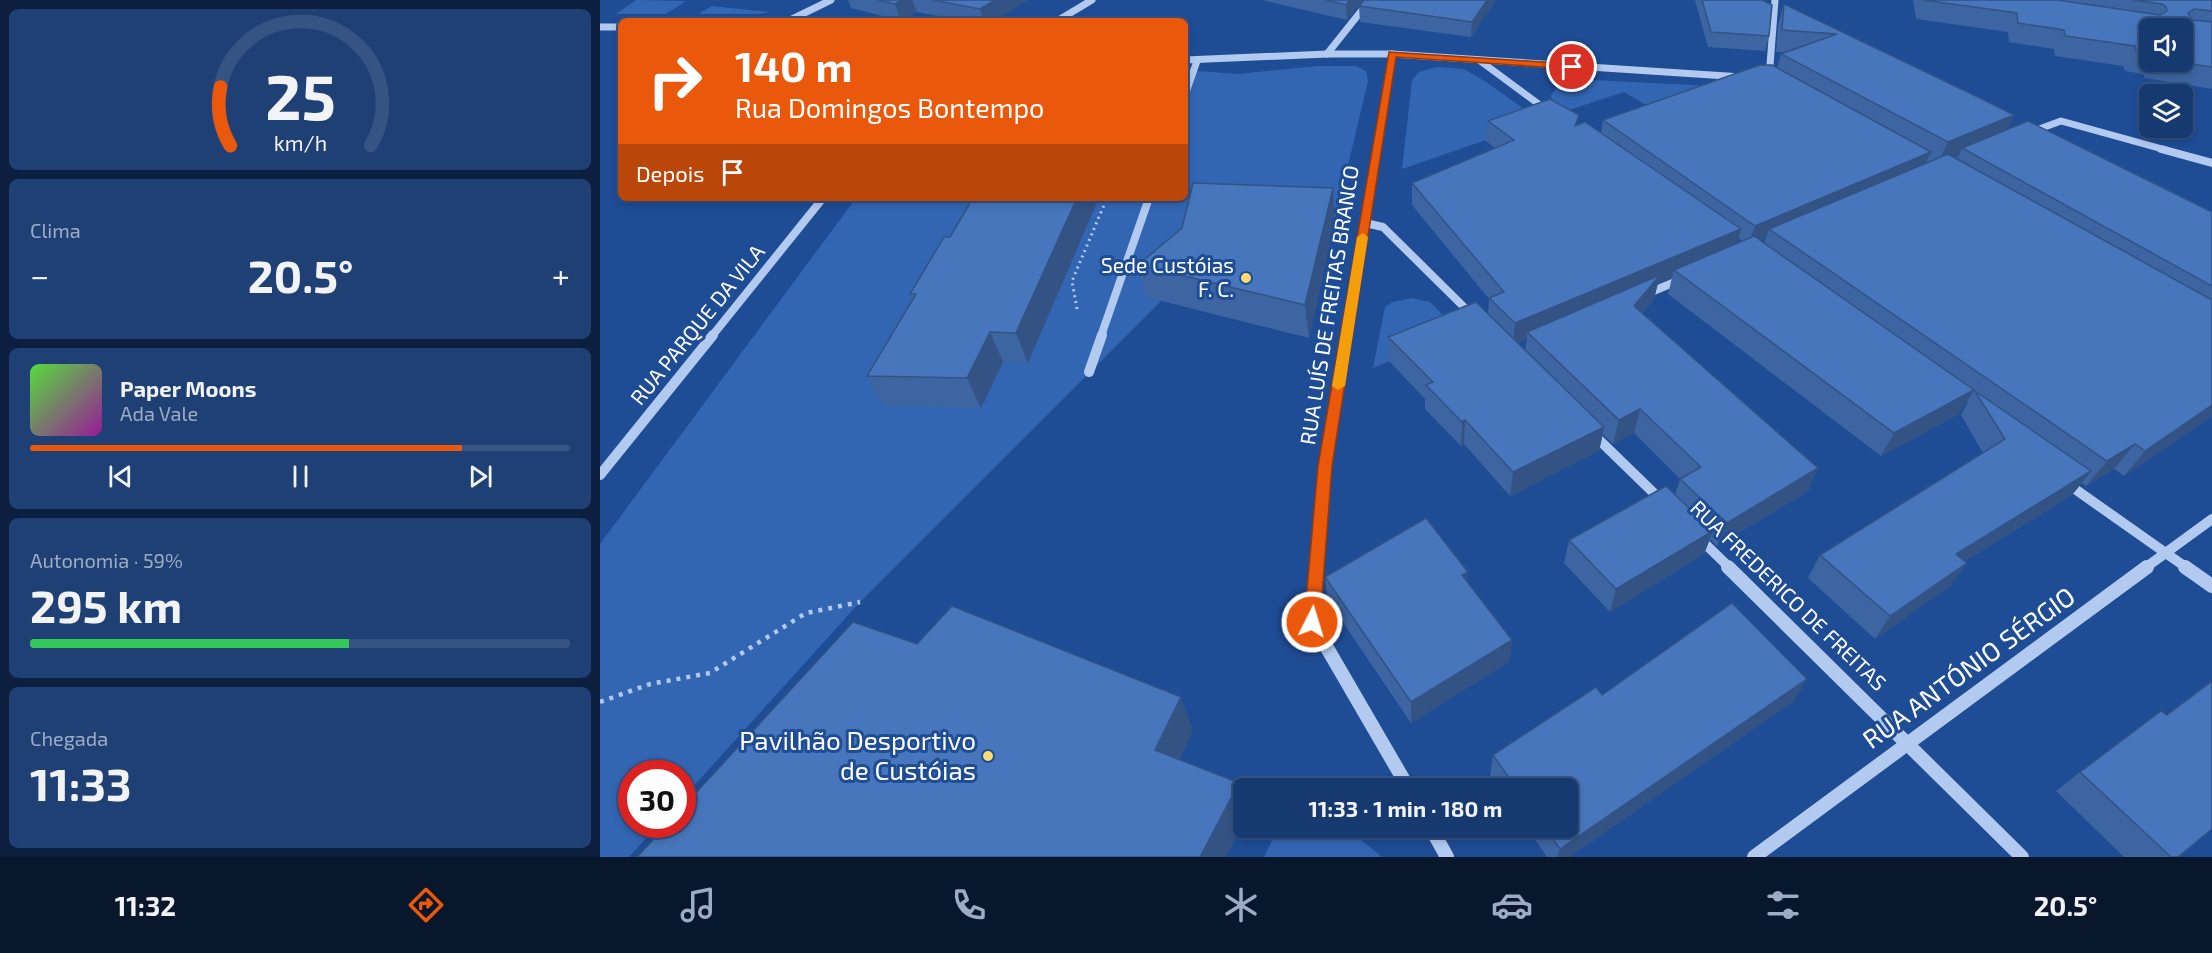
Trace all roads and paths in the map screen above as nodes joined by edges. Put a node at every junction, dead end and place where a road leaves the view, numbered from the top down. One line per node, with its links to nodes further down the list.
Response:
1 (831, 0): 5 (street)
2 (1092, 0): 6 (street)
3 (1370, 0): 9 (street)
4 (1775, 0): 16 (street)
5 (794, 18)
6 (1062, 18)
7 (600, 27): 8 (street)
8 (618, 27)
9 (1327, 54): 10 (street); 13 (street)
10 (1392, 54): 12 (street); 24 (street, RUA LUÍS DE FREITAS BRANCO)
11 (1188, 60): 13 (street)
12 (1479, 60): 14 (street); 19 (street)
13 (1197, 61): 18 (street)
14 (1746, 77)
15 (1757, 78): 16 (street)
16 (1768, 78): 17 (street)
17 (1779, 84)
18 (1188, 86)
19 (1554, 115)
20 (2019, 137): 21 (street)
21 (2212, 163)
22 (821, 201): 30 (street, RUA PARQUE DA VILA)
23 (1148, 201): 28 (street)
24 (1365, 223): 27 (street); 40 (street, RUA LUÍS DE FREITAS BRANCO)
25 (1691, 275): 26 (street)
26 (1638, 298)
27 (1479, 322)
28 (1089, 372)
29 (1587, 428): 32 (street, RUA FREDERICO DE FREITAS)
30 (600, 475)
31 (2060, 478): 35 (street)
32 (1671, 511)
33 (2212, 519): 35 (street, RUA ANTÓNIO SÉRGIO)
34 (1688, 528): 39 (street, RUA FREDERICO DE FREITAS)
35 (2165, 553): 36 (street); 39 (street, RUA ANTÓNIO SÉRGIO)
36 (2212, 586)
37 (860, 602): 38 (path)
38 (600, 702)
39 (1908, 743): 43 (street, RUA ANTÓNIO SÉRGIO); 44 (street, RUA FREDERICO DE FREITAS)
40 (1403, 778)
41 (1437, 838): 42 (street)
42 (1447, 857)
43 (1754, 857)
44 (2022, 857)

